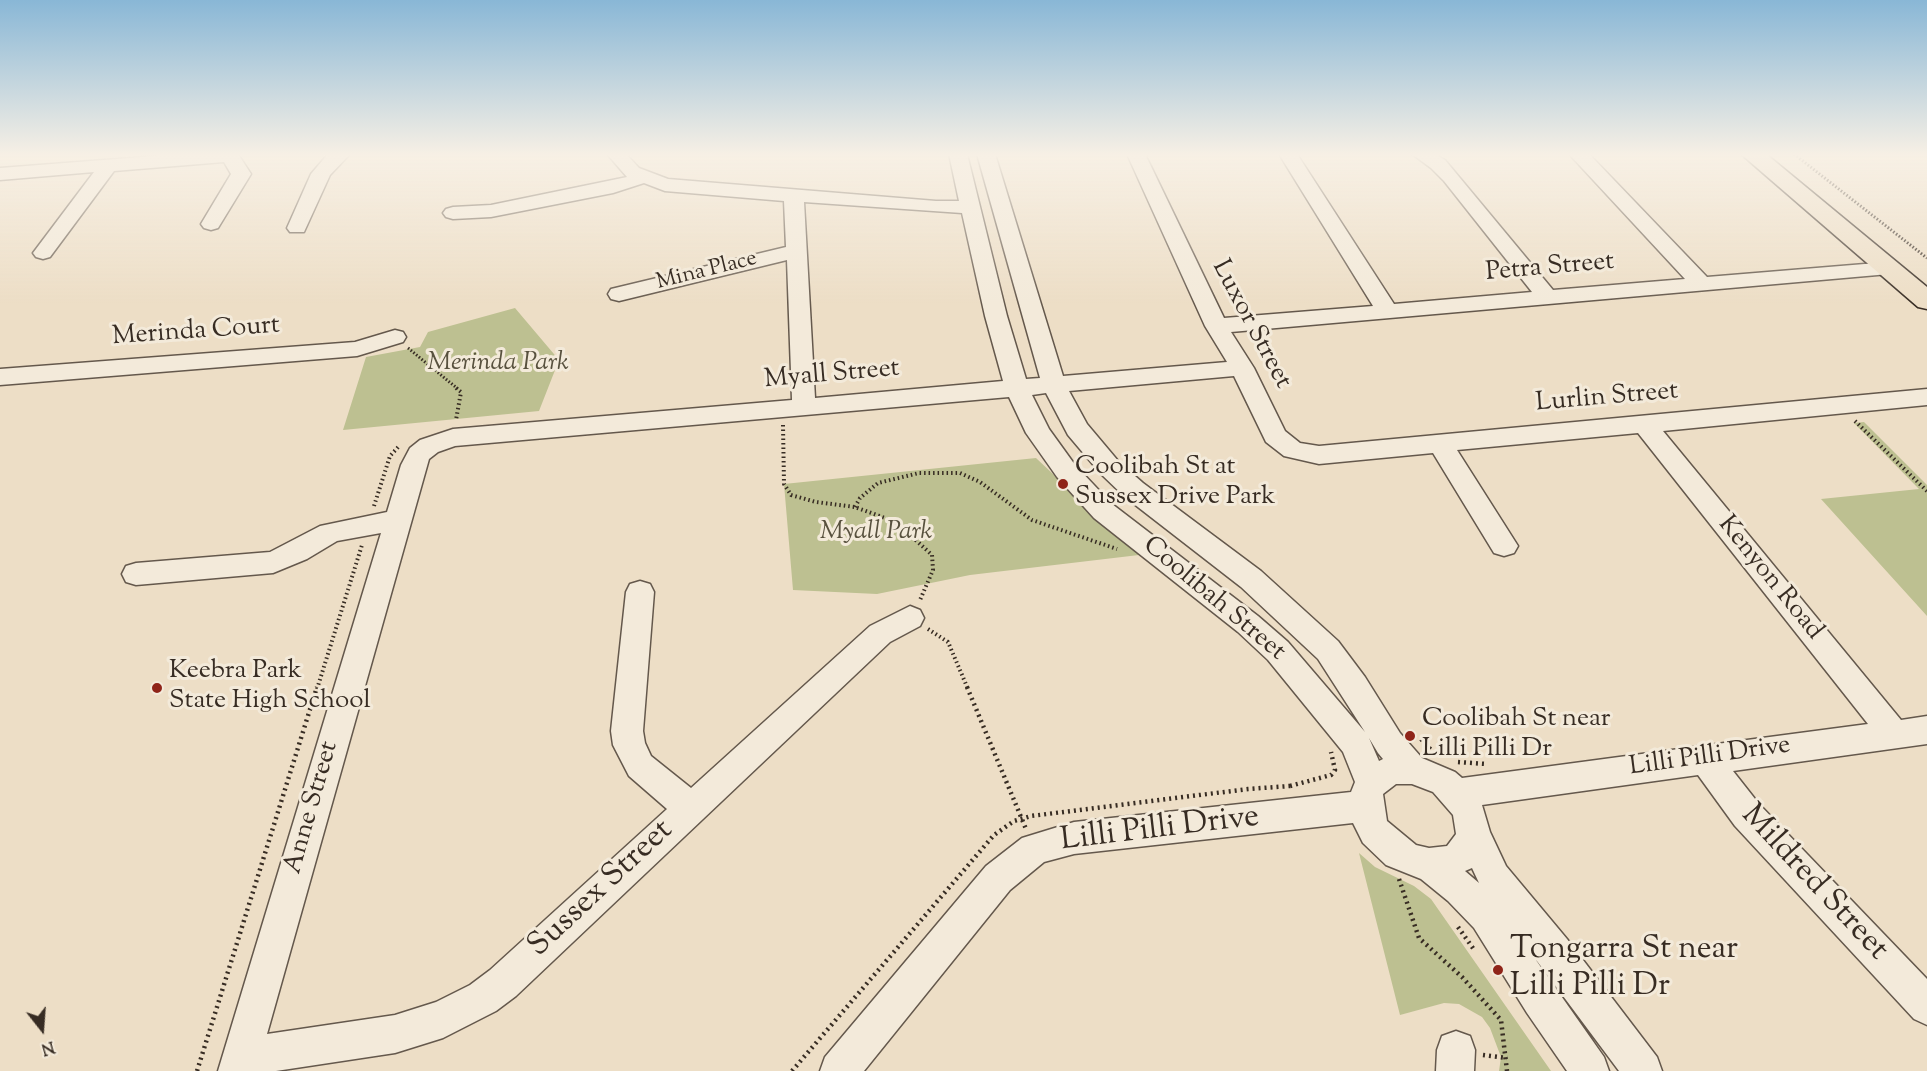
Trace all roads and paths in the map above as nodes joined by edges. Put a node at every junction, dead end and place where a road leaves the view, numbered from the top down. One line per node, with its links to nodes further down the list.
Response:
1 (80, 204): 21 (street)
2 (224, 204): 18 (street)
3 (308, 204): 19 (street)
4 (526, 204): 17 (street)
5 (794, 204): 20 (street)
6 (897, 204): 16 (street)
7 (969, 204): 16 (street, Coolibah Street)
8 (1000, 204): 34 (street, Coolibah Street)
9 (1159, 204): 30 (street, Luxor Street)
10 (1320, 204): 29 (street)
11 (1473, 204): 27 (street)
12 (1626, 204): 25 (street)
13 (1812, 204): 23 (main road)
14 (1841, 204): 24 (main road)
15 (1858, 204): 22 (path)
16 (970, 207): 35 (street, Coolibah Street)
17 (453, 213)
18 (212, 224)
19 (297, 228)
20 (795, 252): 26 (street, Mina Place); 38 (street)
21 (43, 253)
22 (1927, 258)
23 (1888, 268): 25 (street, Petra Street); 28 (main road)
24 (1927, 274)
25 (1703, 285): 27 (street, Petra Street)
26 (619, 294)
27 (1548, 298): 29 (street, Petra Street)
28 (1927, 301)
29 (1387, 310): 30 (street, Petra Street)
30 (1216, 326): 32 (street, Luxor Street)
31 (395, 338): 33 (street, Merinda Court); 39 (path)
32 (1242, 368): 34 (street, Myall Street); 43 (street, Luxor Street)
33 (0, 377)
34 (1054, 385): 35 (street, Myall Street); 57 (street, Coolibah Street)
35 (1017, 389): 38 (street, Myall Street); 47 (street, Coolibah Street)
36 (1927, 397): 37 (street, Lurlin Street)
37 (1839, 406): 40 (street, Lurlin Street); 44 (path)
38 (804, 408): 41 (street, Myall Street)
39 (467, 424)
40 (1644, 424): 42 (street, Lurlin Street); 54 (street, Kenyon Road)
41 (417, 443): 46 (street, Anne Street); 46 (path)
42 (1440, 443): 43 (street, Lurlin Street); 48 (street)
43 (1293, 450)
44 (1927, 491)
45 (855, 507): 47 (path)
46 (383, 522): 49 (street); 68 (street, Anne Street); 69 (path)
47 (1142, 541): 52 (street, Coolibah Street)
48 (1504, 546)
49 (136, 574)
50 (639, 592): 62 (street)
51 (910, 618): 62 (street, Sussex Street)
52 (1334, 718): 60 (path); 61 (street, Coolibah Street)
53 (1927, 730): 54 (street, Lilli Pilli Drive)
54 (1894, 734): 56 (street, Lilli Pilli Drive)
55 (1417, 735): 57 (path)
56 (1704, 759): 59 (street, Lilli Pilli Drive); 67 (street, Mildred Street)
57 (1425, 763): 59 (street); 61 (street)
58 (1492, 764): 59 (path)
59 (1455, 778): 63 (street)
60 (1282, 792)
61 (1369, 794): 64 (street); 70 (street, Lilli Pilli Drive)
62 (690, 808): 68 (street, Sussex Street)
63 (1473, 834): 64 (street); 73 (street)
64 (1411, 872): 71 (path); 72 (street)
65 (1455, 922): 66 (path)
66 (1482, 961)
67 (1927, 1006)
68 (238, 1064)
69 (197, 1071)
70 (839, 1071)
71 (1507, 1071)
72 (1590, 1071)
73 (1643, 1071)

